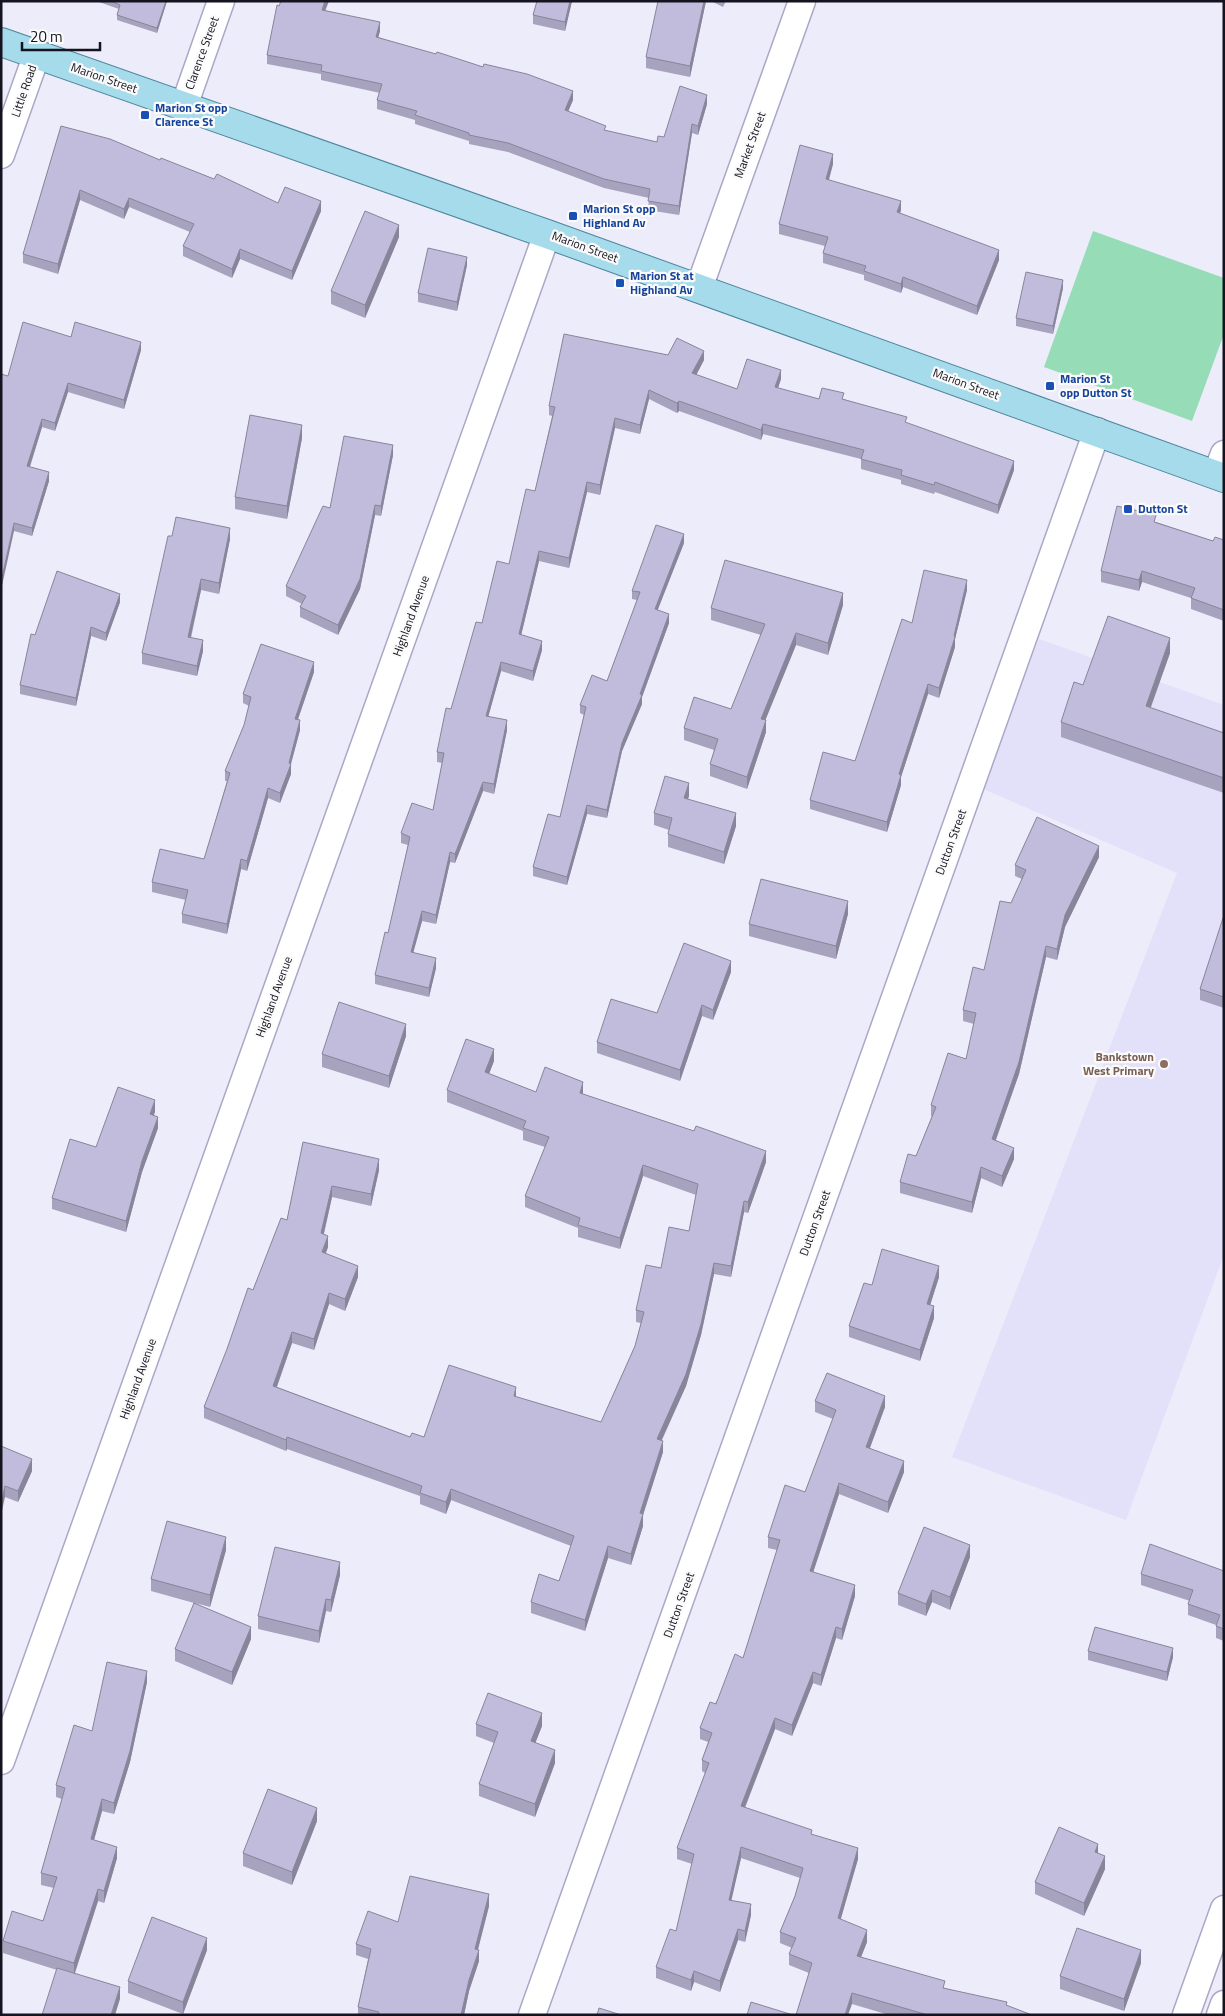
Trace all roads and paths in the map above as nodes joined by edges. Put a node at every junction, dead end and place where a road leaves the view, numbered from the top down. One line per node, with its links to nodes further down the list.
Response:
1 (221, 1): 5 (street, Clarence Street)
2 (802, 1): 8 (street, Market Street)
3 (1, 42): 4 (main road, Marion Street)
4 (37, 54): 5 (main road, Marion Street); 6 (street, Little Road)
5 (184, 106): 7 (main road, Marion Street)
6 (1, 155)
7 (547, 234): 8 (main road, Marion Street); 11 (street, Highland Avenue)
8 (699, 288): 9 (main road, Marion Street)
9 (1097, 431): 10 (main road, Marion Street); 14 (street, Dutton Street)
10 (1221, 469)
11 (1, 1761)
12 (1224, 1909): 15 (street)
13 (1224, 2004): 16 (street)
14 (532, 2015)
15 (1186, 2015)
16 (1220, 2015)

